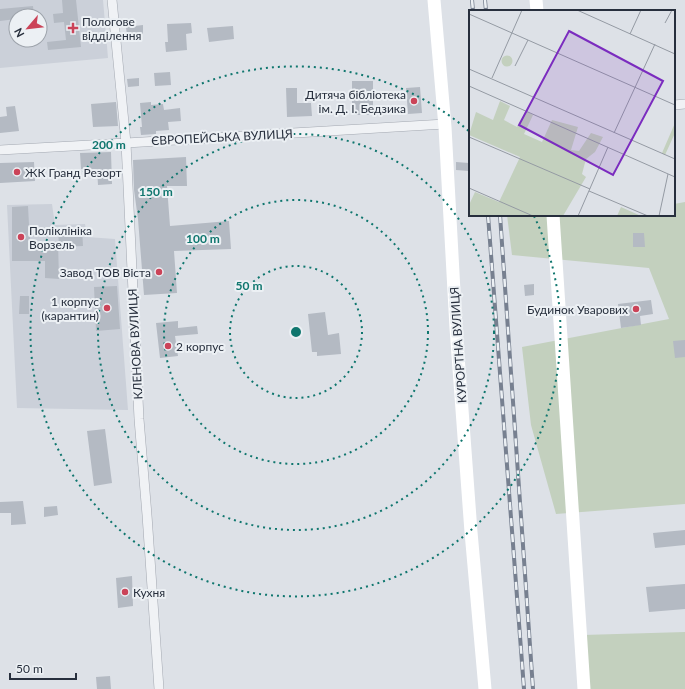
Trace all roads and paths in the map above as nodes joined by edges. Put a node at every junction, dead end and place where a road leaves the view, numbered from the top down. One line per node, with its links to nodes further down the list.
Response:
1 (112, 0): 6 (street, КЛЕНОВА ВУЛИЦЯ)
2 (434, 0): 5 (street, КУРОРТНА ВУЛИЦЯ)
3 (685, 104): 4 (street)
4 (675, 105)
5 (445, 124): 6 (street, ЄВРОПЕЙСЬКА ВУЛИЦЯ); 10 (street, КУРОРТНА ВУЛИЦЯ)
6 (126, 143): 7 (street, ЄВРОПЕЙСЬКА ВУЛИЦЯ); 9 (street, КЛЕНОВА ВУЛИЦЯ)
7 (0, 150)
8 (553, 216): 11 (street)
9 (159, 689)
10 (485, 689)
11 (584, 689)

